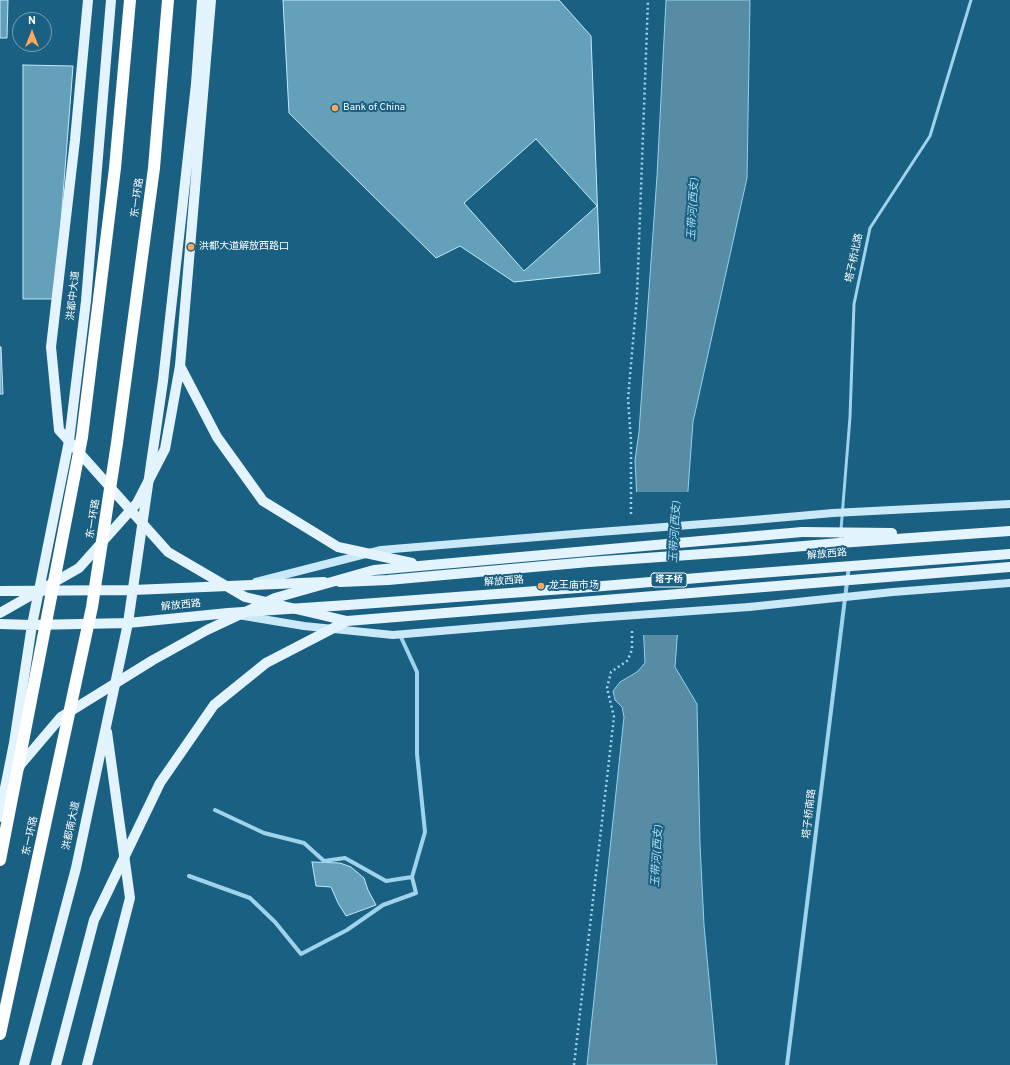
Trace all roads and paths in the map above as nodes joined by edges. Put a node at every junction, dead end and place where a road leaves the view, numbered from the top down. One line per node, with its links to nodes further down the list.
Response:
1 (88, 0): 25 (main road, bridge)
2 (111, 0): 21 (main road, 洪都中大道)
3 (130, 0): 36 (highway, bridge)
4 (168, 0): 39 (highway, 东一环路, bridge)
5 (202, 0): 19 (main road)
6 (211, 0): 8 (main road)
7 (971, 0): 10 (lane, 塔子桥北路)
8 (180, 366): 14 (main road, bridge); 24 (main road, bridge)
9 (1010, 504): 10 (main road)
10 (842, 512): 12 (lane, 塔子桥北路); 18 (main road, bridge)
11 (1010, 531): 12 (main road, 解放西路)
12 (840, 538): 14 (main road, bridge); 18 (main road, 解放西路, bridge)
13 (1010, 554): 15 (main road, 解放西路)
14 (423, 565): 35 (main road, bridge)
15 (849, 565): 22 (street, 塔子桥南路); 23 (main road, 解放西路 / 塔子桥, bridge)
16 (1010, 567): 25 (main road, bridge)
17 (1010, 583): 22 (main road)
18 (240, 586): 19 (main road, 解放西路)
19 (133, 590): 21 (main road, 解放西路); 26 (main road, 洪都南大道)
20 (0, 591): 21 (main road, 解放西路)
21 (39, 591): 28 (main road)
22 (845, 597): 29 (main road, bridge); 43 (street, 塔子桥南路)
23 (228, 613): 26 (main road, 解放西路); 29 (main road)
24 (0, 614)
25 (347, 621): 41 (main road, bridge)
26 (128, 623): 28 (main road, 解放西路); 30 (main road, 洪都南大道)
27 (0, 624): 28 (main road, 解放西路)
28 (32, 625): 31 (main road)
29 (400, 635): 38 (street)
30 (106, 724): 40 (main road, 洪都南大道); 42 (main road)
31 (14, 743): 32 (main road); 33 (main road)
32 (0, 773)
33 (0, 810)
34 (215, 810): 38 (street)
35 (0, 817)
36 (0, 860)
37 (189, 876): 38 (street)
38 (412, 877)
39 (0, 1034)
40 (24, 1065)
41 (56, 1065)
42 (87, 1065)
43 (787, 1065)

